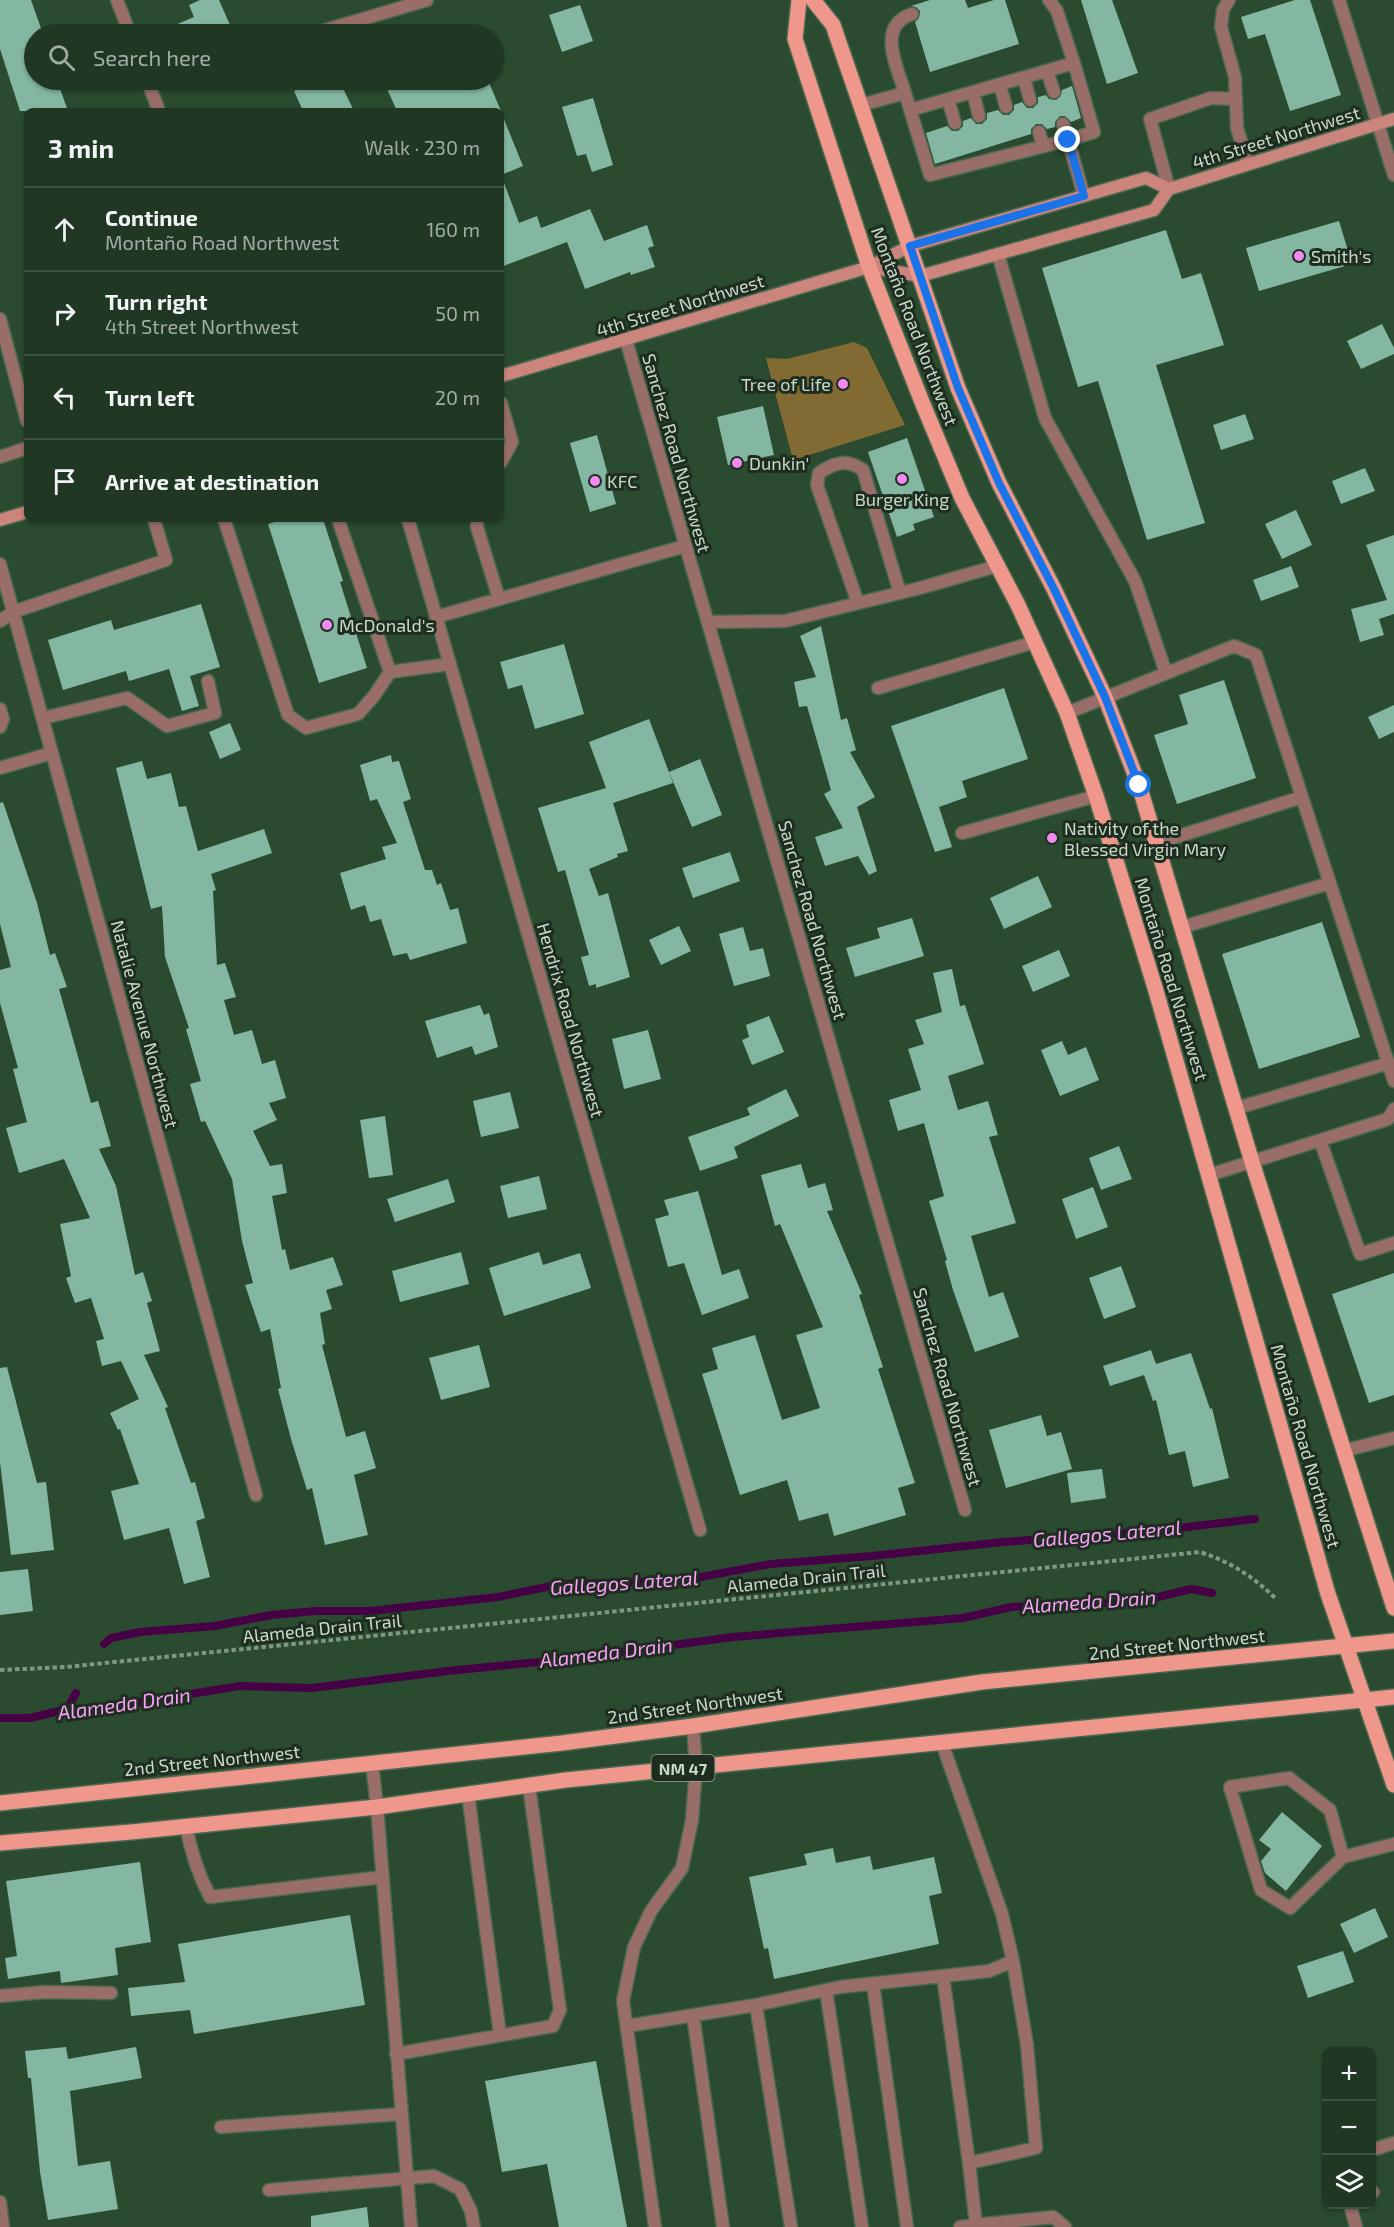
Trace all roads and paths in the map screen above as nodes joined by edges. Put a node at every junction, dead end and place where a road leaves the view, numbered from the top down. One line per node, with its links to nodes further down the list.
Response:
1 (117, 0): 9 (street)
2 (427, 0): 10 (street)
3 (799, 0): 42 (main road, Montaño Road Northwest)
4 (813, 0): 22 (main road, Montaño Road Northwest)
5 (1049, 0): 11 (street)
6 (1229, 0): 20 (street)
7 (1339, 0): 30 (street)
8 (912, 14): 18 (street)
9 (126, 24)
10 (346, 24)
11 (1074, 63): 12 (street); 33 (street)
12 (1047, 71): 13 (street); 17 (street)
13 (1024, 78): 14 (street); 21 (street)
14 (1000, 85): 16 (street); 24 (street)
15 (151, 90): 23 (street)
16 (973, 92): 19 (street); 26 (street)
17 (1054, 92)
18 (905, 93): 22 (street); 25 (street)
19 (948, 99): 25 (street); 28 (street)
20 (1236, 99): 36 (street); 38 (street)
21 (1030, 100)
22 (861, 105): 40 (main road, Montaño Road Northwest)
23 (158, 108)
24 (1006, 108)
25 (910, 110): 35 (street)
26 (979, 116)
27 (1394, 119): 30 (main road, 4th Street Northwest)
28 (955, 123)
29 (1063, 124): 33 (street)
30 (1378, 124): 36 (main road, 4th Street Northwest); 37 (street)
31 (1039, 132): 34 (street)
32 (1015, 139): 35 (street)
33 (1068, 140): 34 (street); 39 (street)
34 (1043, 146): 35 (street)
35 (1018, 152)
36 (1248, 164): 38 (main road, 4th Street Northwest)
37 (1394, 175)
38 (1169, 189): 39 (main road, 4th Street Northwest); 41 (main road, 4th Street Northwest)
39 (1084, 196): 40 (main road, 4th Street Northwest)
40 (910, 246): 42 (main road, 4th Street Northwest); 43 (main road, Montaño Road Northwest)
41 (998, 254): 43 (main road, 4th Street Northwest); 72 (street)
42 (869, 267): 43 (main road, 4th Street Northwest); 45 (main road, 4th Street Northwest); 61 (main road, Montaño Road Northwest)
43 (920, 276): 75 (main road, Montaño Road Northwest)
44 (0, 320): 47 (street)
45 (626, 340): 46 (main road, 4th Street Northwest); 59 (street, Sanchez Road Northwest)
46 (504, 375)
47 (24, 410)
48 (504, 414): 51 (street)
49 (24, 449): 50 (street)
50 (0, 457)
51 (504, 457)
52 (24, 513): 53 (main road)
53 (0, 520)
54 (155, 522): 65 (street)
55 (225, 522): 71 (street)
56 (339, 522): 71 (street)
57 (409, 522): 66 (street, Hendrix Road Northwest)
58 (477, 522): 63 (street)
59 (685, 546): 63 (street); 68 (street, Sanchez Road Northwest)
60 (0, 564): 65 (street, Natalie Avenue Northwest)
61 (997, 566): 62 (street); 69 (main road, Montaño Road Northwest)
62 (900, 592): 64 (street); 64 (street)
63 (500, 599): 66 (street)
64 (858, 603): 68 (street)
65 (13, 612): 67 (street); 78 (street, Natalie Avenue Northwest)
66 (436, 617): 70 (street, Hendrix Road Northwest)
67 (0, 621)
68 (708, 622): 100 (street, Sanchez Road Northwest)
69 (1035, 642): 74 (street); 77 (main road, Montaño Road Northwest)
70 (450, 664): 71 (street); 101 (street, Hendrix Road Northwest)
71 (390, 672)
72 (1166, 673): 75 (street); 83 (street)
73 (208, 681): 78 (street)
74 (878, 688)
75 (1105, 697): 77 (street); 85 (main road, Montaño Road Northwest)
76 (0, 709): 79 (street)
77 (1067, 713): 82 (main road, Montaño Road Northwest)
78 (43, 718): 80 (street, Natalie Avenue Northwest)
79 (0, 727)
80 (52, 753): 81 (street); 99 (street, Natalie Avenue Northwest)
81 (0, 768)
82 (1096, 796): 84 (street); 95 (main road, Montaño Road Northwest)
83 (1302, 798): 85 (street); 86 (street)
84 (962, 833)
85 (1156, 843): 87 (main road, Montaño Road Northwest)
86 (1330, 883): 87 (street); 88 (street)
87 (1183, 927): 90 (main road, Montaño Road Northwest)
88 (1389, 1063): 89 (street); 90 (street)
89 (1394, 1081)
90 (1237, 1108): 94 (main road, Montaño Road Northwest)
91 (1391, 1114): 92 (street); 93 (street)
92 (1394, 1132)
93 (1320, 1140): 94 (street); 96 (street)
94 (1252, 1162): 95 (street); 98 (main road, Montaño Road Northwest)
95 (1209, 1175): 105 (main road, Montaño Road Northwest)
96 (1394, 1243)
97 (1394, 1438): 98 (street)
98 (1343, 1451): 103 (main road, Montaño Road Northwest)
99 (256, 1495)
100 (965, 1510)
101 (700, 1530)
102 (1277, 1600): 106 (path, Alameda Drain Trail)
103 (1394, 1608)
104 (1394, 1641): 105 (main road, 2nd Street Northwest / NM 47)
105 (1347, 1646): 108 (main road, Montaño Road Northwest); 109 (main road, 2nd Street Northwest / NM 47)
106 (0, 1670)
107 (1394, 1697): 108 (main road, NM 47)
108 (1367, 1702): 110 (main road, NM 47); 113 (main road, Montaño Road Northwest)
109 (693, 1726): 111 (main road, 2nd Street Northwest / NM 47); 112 (street)
110 (942, 1743): 112 (main road, NM 47); 123 (street)
111 (372, 1763): 116 (main road, 2nd Street Northwest / NM 47); 117 (street)
112 (696, 1767): 114 (main road, NM 47); 131 (street)
113 (1394, 1785)
114 (529, 1786): 115 (main road, NM 47); 132 (street)
115 (468, 1794): 117 (main road, NM 47); 132 (street)
116 (0, 1803)
117 (377, 1807): 118 (main road, NM 47); 122 (street)
118 (186, 1826): 119 (main road, NM 47); 122 (street)
119 (0, 1842)
120 (1394, 1844): 121 (street)
121 (1342, 1857): 121 (street)
122 (383, 1876): 133 (street)
123 (1013, 1961): 124 (street); 138 (street)
124 (943, 1976): 125 (street); 138 (street)
125 (873, 1984): 126 (street); 151 (street)
126 (826, 1990): 129 (street); 150 (street)
127 (111, 1993): 128 (street)
128 (0, 1996)
129 (756, 2005): 130 (street); 149 (street)
130 (693, 2015): 131 (street); 148 (street)
131 (627, 2026): 147 (street)
132 (500, 2036): 133 (street)
133 (396, 2055): 134 (street)
134 (401, 2114): 135 (street); 139 (street)
135 (221, 2127)
136 (1394, 2144): 137 (street)
137 (1376, 2149)
138 (969, 2163): 143 (street)
139 (407, 2180): 140 (street); 145 (street); 146 (street)
140 (269, 2190)
141 (0, 2202): 144 (street)
142 (1351, 2209): 154 (street)
143 (976, 2225): 152 (street); 153 (street)
144 (3, 2227)
145 (411, 2227)
146 (474, 2227)
147 (655, 2227)
148 (723, 2227)
149 (792, 2227)
150 (862, 2227)
151 (907, 2227)
152 (960, 2227)
153 (1065, 2227)
154 (1356, 2227)

